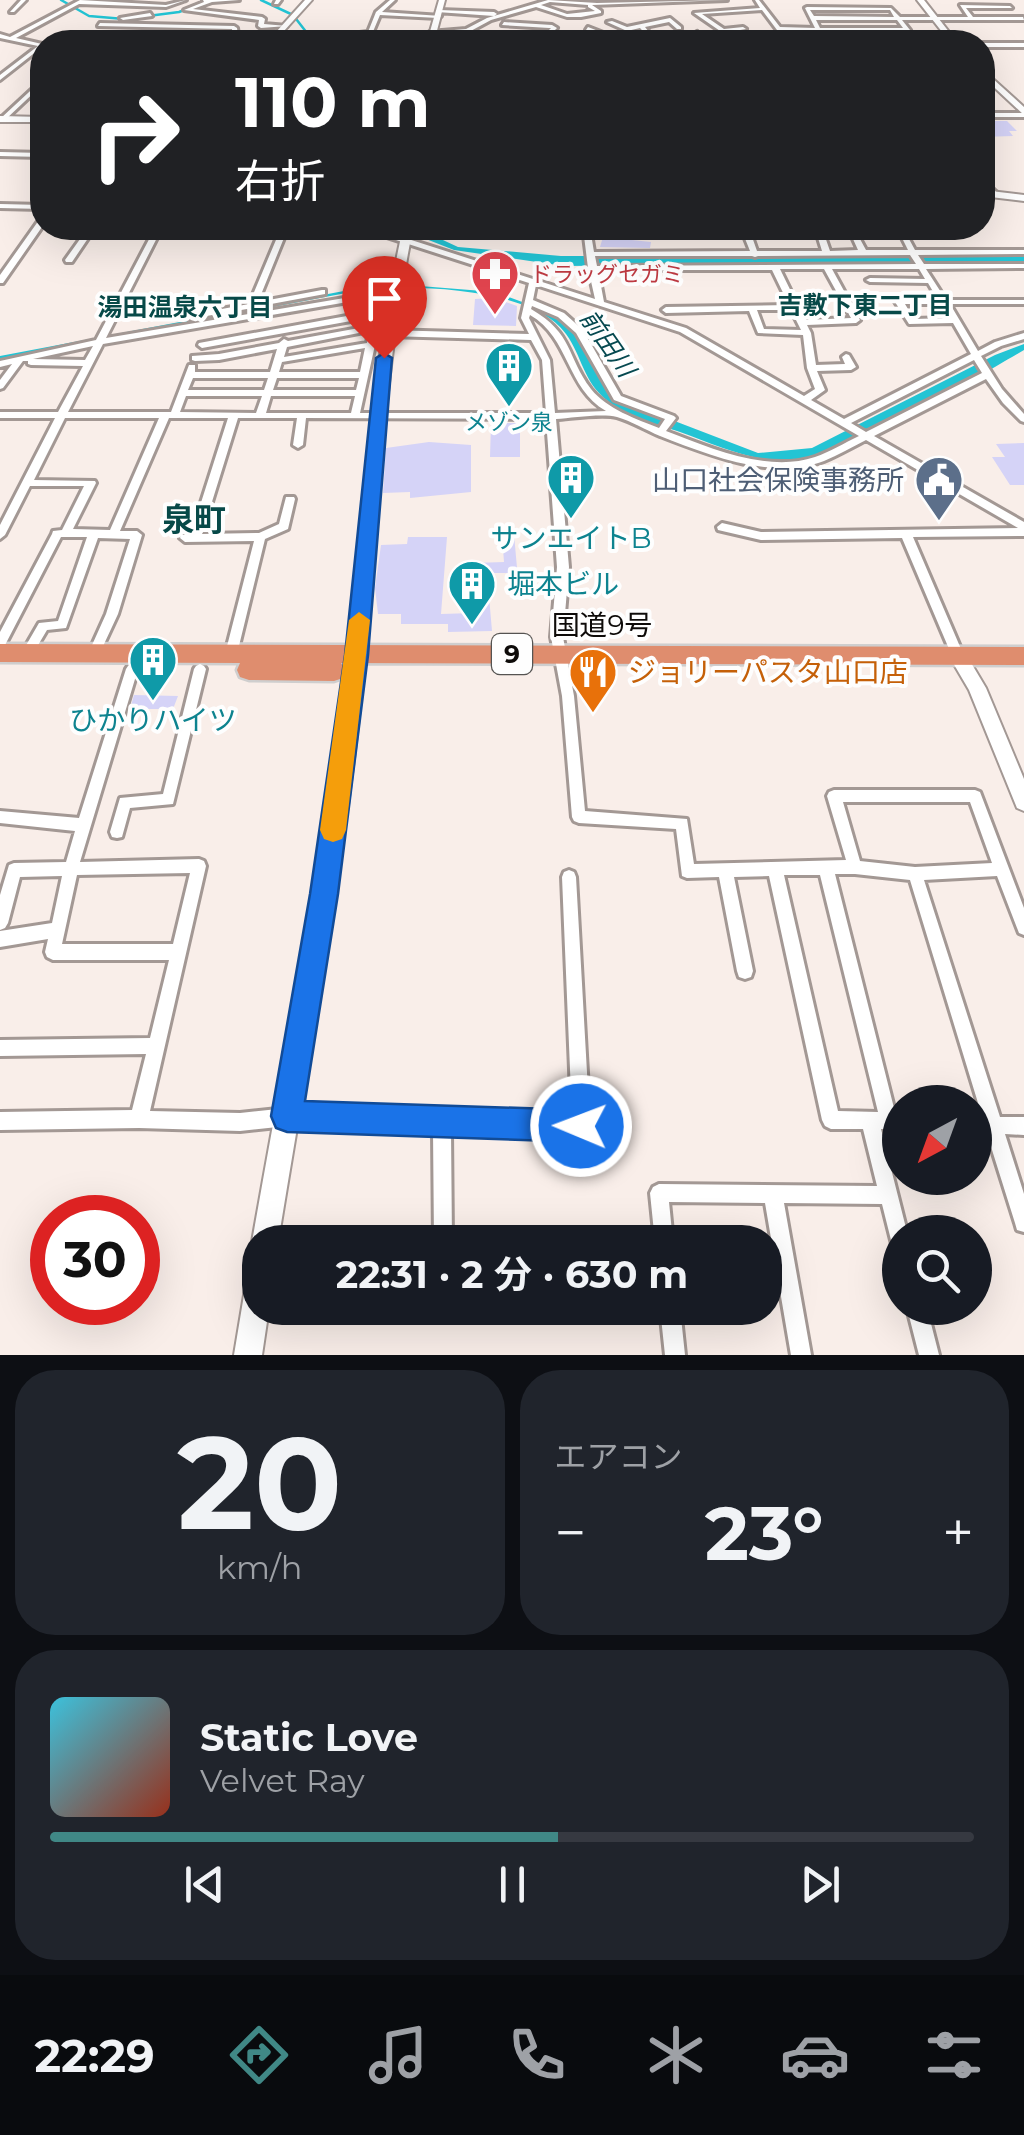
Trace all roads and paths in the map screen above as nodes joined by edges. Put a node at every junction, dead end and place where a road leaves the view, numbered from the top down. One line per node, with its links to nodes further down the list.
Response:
1 (24, 0): 33 (street)
2 (107, 0): 22 (street)
3 (130, 0): 23 (street)
4 (155, 0): 24 (street)
5 (184, 0): 24 (street)
6 (198, 0): 17 (street)
7 (237, 0): 17 (street)
8 (309, 0): 51 (street)
9 (393, 0): 37 (street)
10 (564, 0): 20 (street); 21 (street)
11 (725, 0): 15 (street)
12 (757, 0): 31 (street)
13 (828, 0): 28 (street)
14 (920, 0): 46 (street)
15 (697, 1): 18 (street); 32 (street)
16 (82, 2): 22 (street); 70 (street)
17 (210, 2): 51 (street)
18 (658, 3): 21 (street); 36 (street)
19 (1008, 3): 44 (street); 47 (street)
20 (536, 4): 27 (street); 39 (street)
21 (597, 4): 27 (street)
22 (99, 6): 23 (street)
23 (121, 6): 24 (street); 40 (street)
24 (146, 6)
25 (407, 6): 29 (street)
26 (468, 6): 35 (street)
27 (587, 7): 34 (street)
28 (834, 8): 43 (street); 45 (street)
29 (439, 9): 35 (street); 37 (street)
30 (492, 9): 38 (street)
31 (762, 9): 32 (street); 55 (street)
32 (712, 10): 64 (street)
33 (12, 11)
34 (574, 11)
35 (457, 12): 38 (street)
36 (659, 12)
37 (378, 13): 59 (street)
38 (483, 14): 39 (street)
39 (501, 14): 60 (street)
40 (108, 16): 41 (street); 57 (street)
41 (150, 16)
42 (633, 16): 49 (street)
43 (812, 18): 45 (street); 66 (street)
44 (1023, 18): 47 (street)
45 (899, 19): 46 (street); 67 (street)
46 (934, 19): 47 (street); 68 (street)
47 (972, 19)
48 (610, 22): 52 (street)
49 (651, 23): 52 (street); 54 (street)
50 (504, 24): 61 (street)
51 (284, 26): 58 (street)
52 (641, 26): 63 (street)
53 (588, 28): 62 (street)
54 (679, 28)
55 (779, 28): 66 (street)
56 (743, 29): 65 (street)
57 (234, 30)
58 (280, 30)
59 (372, 30)
60 (467, 30)
61 (552, 30)
62 (593, 30)
63 (644, 30)
64 (722, 30)
65 (733, 30)
66 (819, 30): 67 (street)
67 (864, 30)
68 (944, 30)
69 (0, 36): 70 (street)
70 (11, 38): 71 (street)
71 (30, 42)
72 (995, 45): 73 (street)
73 (1009, 45): 74 (street); 75 (street)
74 (1024, 45)
75 (1016, 53)
76 (30, 54): 77 (street)
77 (0, 78)
78 (995, 85): 80 (street)
79 (30, 93): 82 (street)
80 (1024, 113): 81 (street)
81 (995, 114)
82 (2, 119): 83 (street)
83 (30, 120)
84 (0, 154): 85 (street)
85 (30, 155)
86 (996, 195): 87 (street)
87 (1024, 198)
88 (0, 206): 89 (street)
89 (30, 206)
90 (30, 239): 109 (street)
91 (83, 240): 107 (street)
92 (152, 240): 138 (street)
93 (279, 240): 128 (street)
94 (404, 240): 119 (street)
95 (425, 240): 117 (street)
96 (588, 240): 105 (street)
97 (749, 240): 106 (street)
98 (822, 240): 104 (street)
99 (857, 240): 101 (street)
100 (906, 240): 102 (street)
101 (863, 252): 102 (street); 104 (street)
102 (911, 252): 103 (street); 110 (street)
103 (1024, 252)
104 (827, 253): 106 (street)
105 (591, 254): 106 (street); 114 (street)
106 (755, 255)
107 (69, 260)
108 (0, 264): 109 (street)
109 (12, 264): 116 (street)
110 (918, 265): 112 (street); 113 (street); 118 (street)
111 (774, 266): 112 (street); 114 (street); 125 (street)
112 (826, 266): 134 (street)
113 (1024, 266)
114 (592, 268): 122 (street)
115 (870, 280): 118 (street)
116 (0, 281)
117 (533, 281): 122 (street); 124 (street)
118 (929, 281): 121 (street)
119 (392, 290): 126 (street); 130 (street); 135 (street)
120 (322, 292): 128 (street)
121 (942, 301): 123 (street); 131 (street); 131 (street)
122 (600, 302): 159 (street)
123 (1024, 302)
124 (528, 305): 137 (street); 160 (street); 172 (street)
125 (794, 307): 127 (street); 134 (street)
126 (296, 308): 128 (street); 133 (street)
127 (752, 308): 129 (street); 134 (street)
128 (252, 309): 132 (street); 138 (street)
129 (666, 310)
130 (379, 313): 133 (street); 135 (street)
131 (954, 320): 145 (street)
132 (210, 323): 138 (street); 140 (street)
133 (289, 328): 139 (street); 140 (street)
134 (804, 328): 150 (street)
135 (381, 331): 137 (street); 139 (street); 141 (street); 165 (street)
136 (1024, 336): 145 (street)
137 (534, 337): 169 (street)
138 (100, 340): 142 (street); 147 (street); 148 (street)
139 (283, 344): 144 (street); 146 (street)
140 (202, 345): 144 (street)
141 (370, 345): 146 (street); 154 (street)
142 (0, 355)
143 (846, 356): 150 (street)
144 (195, 358): 152 (street)
145 (976, 359): 151 (street); 171 (street)
146 (279, 360): 153 (street)
147 (18, 361): 148 (street); 149 (street); 155 (street)
148 (88, 363): 161 (street)
149 (0, 364)
150 (812, 368): 159 (street)
151 (987, 374): 170 (street); 173 (street)
152 (190, 375): 153 (street); 157 (street)
153 (274, 375): 154 (street); 156 (street)
154 (363, 375): 158 (street)
155 (0, 386)
156 (268, 392): 157 (street); 158 (street); 163 (street)
157 (184, 393): 166 (street)
158 (359, 393): 164 (street)
159 (804, 399): 171 (street)
160 (617, 413): 169 (street); 172 (street)
161 (61, 414): 162 (street); 166 (street); 175 (street)
162 (0, 415)
163 (260, 415): 167 (street); 168 (street)
164 (355, 415): 165 (street); 168 (street)
165 (376, 415): 169 (street); 191 (street)
166 (170, 416): 167 (street); 181 (street)
167 (234, 416): 183 (street)
168 (302, 416): 174 (street)
169 (551, 416): 192 (street)
170 (1024, 419)
171 (844, 423): 173 (street)
172 (661, 432): 173 (street)
173 (867, 437): 178 (street)
174 (298, 445)
175 (26, 484): 179 (street); 182 (street)
176 (290, 500): 183 (street)
177 (722, 528): 184 (street)
178 (1024, 529): 184 (street)
179 (66, 533): 180 (street); 185 (street)
180 (94, 534): 181 (street); 187 (street)
181 (114, 534): 188 (street)
182 (0, 535)
183 (260, 536): 189 (street)
184 (907, 536): 193 (street)
185 (0, 644)
186 (0, 653): 187 (highway, 国道9号 / 9)
187 (27, 654): 188 (highway, 国道9号 / 9)
188 (94, 654): 189 (highway, 国道9号 / 9)
189 (230, 654): 191 (highway, 国道9号 / 9)
190 (1024, 656): 193 (highway, 国道9号 / 9)
191 (355, 663): 192 (highway, 国道9号 / 9); 195 (highway, 国道9号 / 9); 219 (street)
192 (561, 663): 193 (highway, 国道9号 / 9); 207 (street)
193 (962, 664): 197 (highway, 国道9号 / 9); 198 (street)
194 (132, 669): 195 (highway, 国道9号 / 9); 196 (highway, 国道9号 / 9); 200 (street)
195 (200, 669): 201 (street)
196 (0, 670)
197 (1024, 672)
198 (1024, 802)
199 (0, 817): 200 (street)
200 (83, 824): 202 (street)
201 (118, 832)
202 (70, 868): 210 (street); 212 (street); 214 (street)
203 (775, 868): 204 (street); 207 (street); 222 (street)
204 (826, 868): 205 (street); 218 (street)
205 (854, 868): 206 (street); 208 (street)
206 (1001, 869): 208 (street); 211 (street)
207 (725, 870): 215 (street)
208 (915, 874): 225 (street)
209 (569, 877): 223 (street)
210 (0, 923)
211 (1024, 928)
212 (55, 930): 213 (street); 214 (street)
213 (0, 940)
214 (180, 952): 216 (street)
215 (745, 971)
216 (156, 1046): 217 (street); 220 (street)
217 (0, 1048)
218 (882, 1104)
219 (287, 1116): 220 (street); 223 (street); 232 (street)
220 (139, 1118): 221 (street)
221 (0, 1121)
222 (882, 1121)
223 (442, 1122): 233 (street)
224 (992, 1126): 225 (street)
225 (996, 1126): 226 (street); 231 (street)
226 (1024, 1126)
227 (773, 1194): 228 (street); 234 (street); 240 (street)
228 (882, 1195)
229 (888, 1195): 230 (street)
230 (893, 1215)
231 (1024, 1224)
232 (269, 1225)
233 (444, 1225)
234 (662, 1225)
235 (253, 1325): 238 (street)
236 (672, 1325): 239 (street)
237 (921, 1325): 241 (street)
238 (248, 1355)
239 (675, 1355)
240 (802, 1355)
241 (929, 1355)

